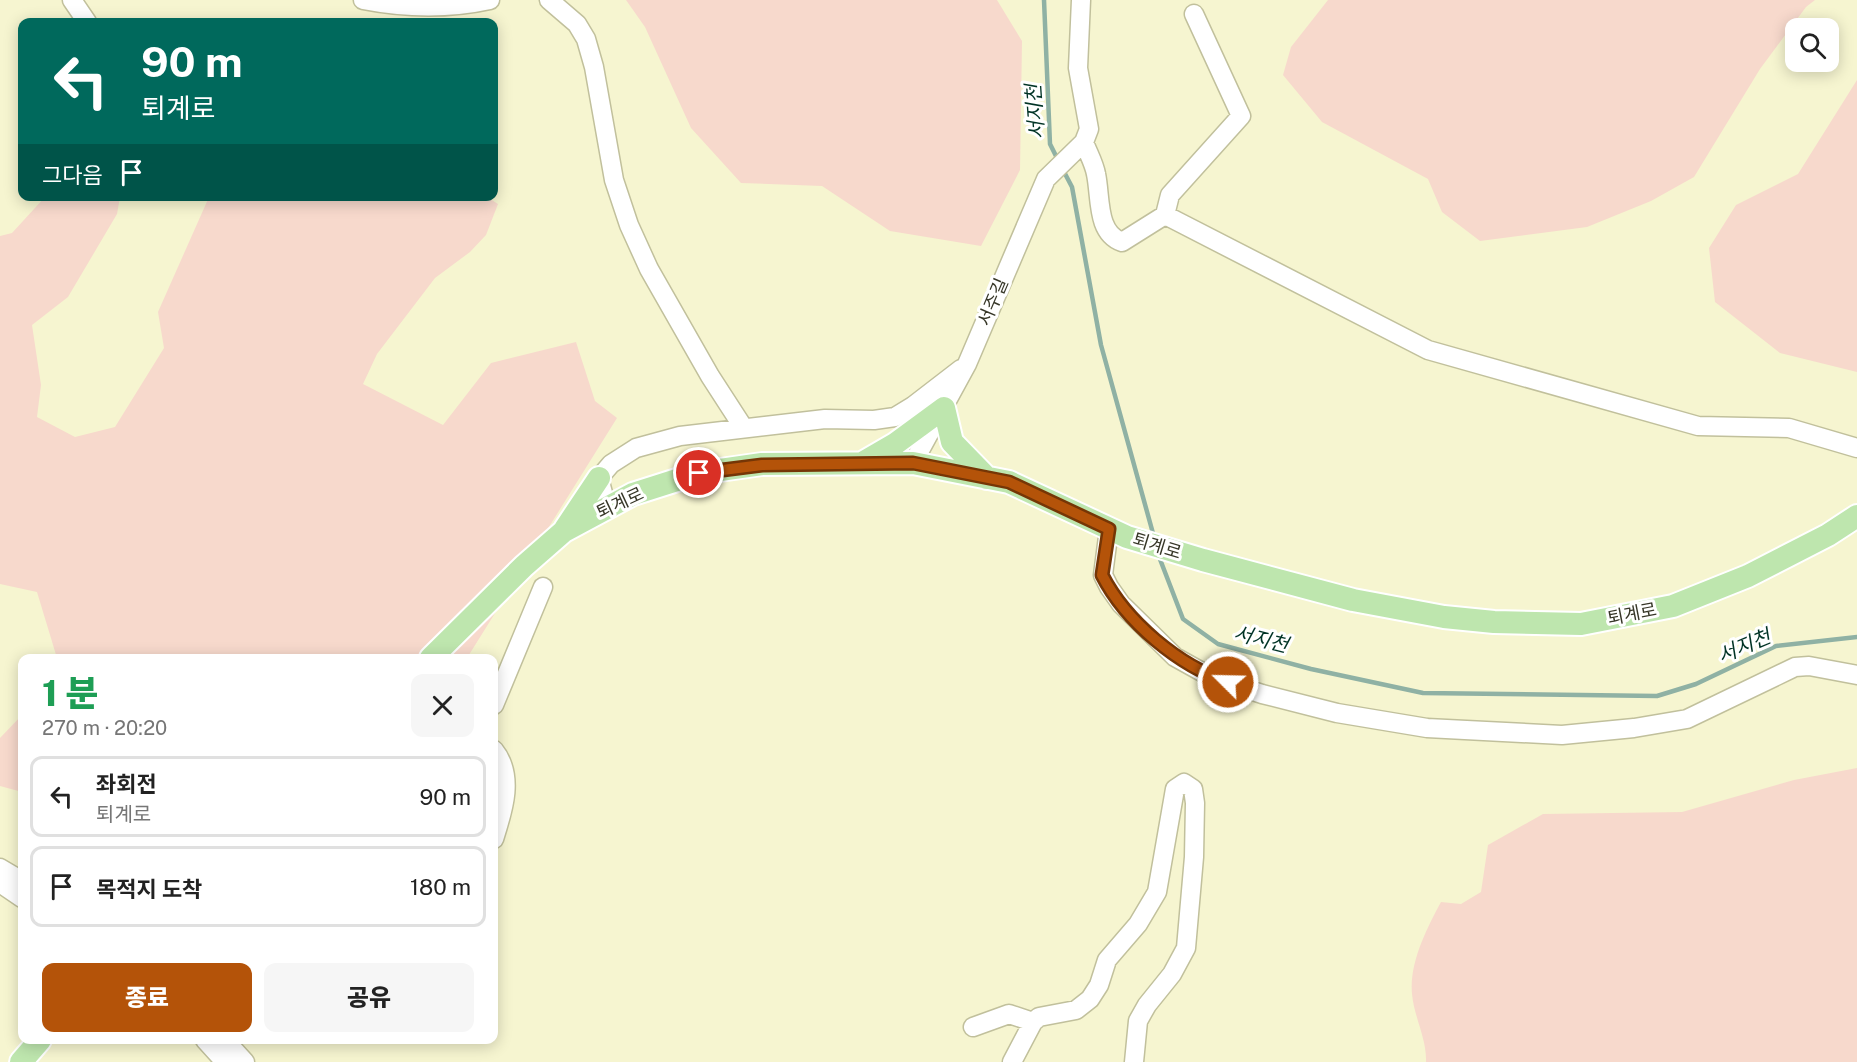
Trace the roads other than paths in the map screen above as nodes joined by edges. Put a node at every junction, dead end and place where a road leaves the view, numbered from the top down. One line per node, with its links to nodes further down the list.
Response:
1 (72, 0): 7 (street)
2 (363, 0): 3 (street)
3 (490, 0)
4 (549, 0): 12 (street)
5 (1081, 0): 8 (street)
6 (1194, 14): 9 (street)
7 (84, 18)
8 (1081, 145): 9 (street); 10 (street, 서주길)
9 (1165, 215): 13 (street)
10 (967, 364): 11 (street, 서주길); 12 (street)
11 (944, 408): 14 (street, 서주길); 15 (main road); 17 (main road)
12 (743, 427): 16 (street)
13 (1857, 448)
14 (913, 463): 15 (main road, 퇴계로); 17 (main road, 퇴계로)
15 (861, 464): 18 (main road, 퇴계로)
16 (599, 478): 18 (street); 20 (main road)
17 (987, 478): 21 (main road, 퇴계로)
18 (607, 508): 20 (main road, 퇴계로)
19 (1857, 516): 21 (main road, 퇴계로)
20 (564, 531): 23 (main road, 퇴계로)
21 (1118, 533): 24 (street)
22 (543, 586): 25 (street)
23 (435, 654)
24 (1857, 675)
25 (498, 695)
26 (498, 757): 27 (street)
27 (498, 827)
28 (0, 868): 29 (street)
29 (18, 879)
30 (0, 883): 31 (street)
31 (18, 895)
32 (1033, 1022): 33 (street); 40 (street); 41 (street)
33 (973, 1027)
34 (37, 1044): 37 (main road)
35 (209, 1044): 38 (street)
36 (229, 1044): 39 (street)
37 (21, 1062)
38 (225, 1062)
39 (245, 1062)
40 (1012, 1062)
41 (1134, 1062)

